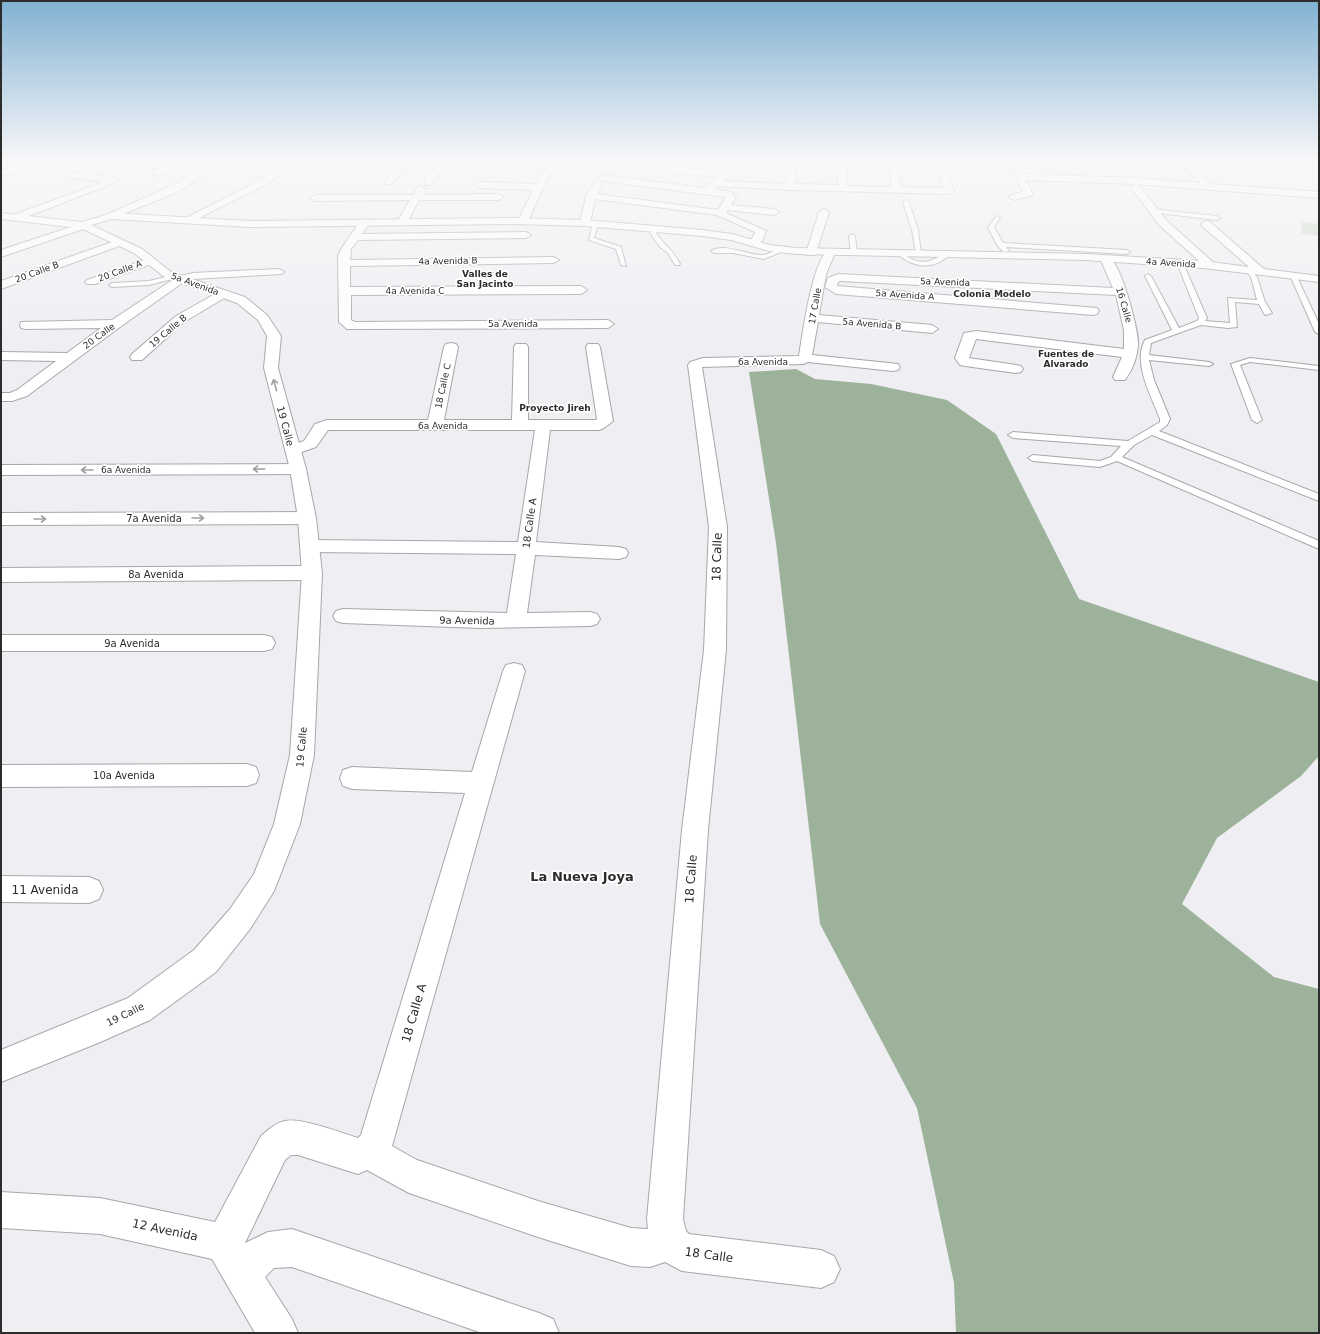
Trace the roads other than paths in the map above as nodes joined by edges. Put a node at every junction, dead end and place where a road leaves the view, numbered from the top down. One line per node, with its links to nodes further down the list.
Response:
1 (67, 223): 14 (street, 5a Avenida)
2 (89, 223): 14 (street)
3 (252, 223): 4 (street, 4a Avenida)
4 (304, 223)
5 (364, 223): 18 (street)
6 (573, 223): 12 (street, 4a Avenida)
7 (741, 223): 20 (street)
8 (821, 223): 24 (street)
9 (913, 223): 29 (lane)
10 (993, 223): 21 (lane)
11 (1165, 223): 40 (street)
12 (590, 224): 15 (street, 4a Avenida); 39 (lane)
13 (1206, 224): 41 (street)
14 (83, 225): 19 (street, 5a Avenida); 31 (street)
15 (655, 229): 20 (street, 4a Avenida); 38 (lane)
16 (526, 235): 18 (street)
17 (852, 236): 27 (lane)
18 (356, 237): 36 (street)
19 (118, 243): 34 (street, 5a Avenida); 48 (street, 20 Calle B)
20 (752, 243): 22 (street, 4a Avenida)
21 (1000, 245): 26 (lane); 32 (lane)
22 (780, 250): 23 (lane); 24 (street, 4a Avenida)
23 (714, 251)
24 (812, 252): 25 (street, 4a Avenida)
25 (830, 252): 27 (street, 4a Avenida); 59 (street, 17 Calle)
26 (1127, 252)
27 (854, 253): 28 (street, 4a Avenida)
28 (900, 253): 29 (street, 4a Avenida); 30 (lane)
29 (919, 253): 30 (street, 4a Avenida)
30 (948, 253): 32 (street, 4a Avenida)
31 (1, 254)
32 (1008, 254): 33 (street, 4a Avenida)
33 (1106, 258): 37 (street, 4a Avenida); 54 (street, 16 Calle)
34 (150, 260): 45 (street, 5a Avenida); 47 (street, 20 Calle A)
35 (553, 260): 36 (street, 4a Avenida B)
36 (343, 263): 53 (street)
37 (1180, 263): 40 (street, 4a Avenida); 60 (lane)
38 (677, 264)
39 (624, 265)
40 (1211, 266): 41 (street, 4a Avenida)
41 (1254, 271): 43 (street, 4a Avenida); 56 (lane)
42 (278, 272): 45 (street)
43 (1293, 275): 46 (street, 4a Avenida); 66 (lane)
44 (1148, 276): 65 (lane)
45 (178, 278): 49 (lane); 55 (street, 5a Avenida); 61 (street, 20 Calle)
46 (1319, 279)
47 (91, 282)
48 (1, 285)
49 (112, 285)
50 (581, 290): 53 (street, 4a Avenida C)
51 (836, 290): 52 (street, 5a Avenida); 52 (street, 5a Avenida A)
52 (1086, 290): 54 (street, 5a Avenida)
53 (345, 291): 62 (street, 5a Avenida)
54 (1121, 292): 70 (street, 16 Calle)
55 (222, 294): 57 (street, 5a Avenida); 73 (street, 19 Calle B)
56 (1261, 302): 58 (lane); 60 (lane)
57 (255, 312): 90 (street, 19 Calle, one-way to 57)
58 (1268, 313)
59 (812, 318): 64 (street, 5a Avenida B); 75 (street, 17 Calle)
60 (1200, 323): 65 (lane)
61 (115, 324): 63 (street); 72 (street, 20 Calle)
62 (608, 324)
63 (26, 325)
64 (932, 329)
65 (1176, 330): 74 (lane)
66 (1319, 332)
67 (452, 346): 85 (street, 18 Calle C)
68 (521, 347): 84 (street)
69 (593, 347): 86 (street, 6a Avenida)
70 (1130, 354): 80 (street); 81 (street, 16 Calle)
71 (1, 356): 72 (street)
72 (70, 356): 82 (street, 20 Calle)
73 (137, 357)
74 (1145, 357): 77 (lane); 87 (lane)
75 (804, 359): 76 (street, 6a Avenida); 78 (street, 6a Avenida)
76 (698, 363): 119 (street, 18 Calle)
77 (1209, 364)
78 (893, 367)
79 (1319, 368): 83 (lane)
80 (1016, 369)
81 (1120, 377)
82 (1, 396)
83 (1257, 420)
84 (520, 425): 85 (street, 6a Avenida); 86 (street, 6a Avenida)
85 (435, 426): 90 (street, 6a Avenida)
86 (543, 426): 100 (street, 18 Calle A)
87 (1152, 432): 89 (lane); 95 (lane)
88 (1013, 435): 89 (lane)
89 (1129, 444): 92 (lane)
90 (293, 450): 93 (street, 19 Calle)
91 (1033, 458): 92 (lane)
92 (1117, 458): 98 (lane)
93 (298, 469): 94 (street, 6a Avenida, one-way to 94); 96 (street, 19 Calle)
94 (1, 470)
95 (1319, 498)
96 (307, 518): 97 (street, 7a Avenida, one-way to 96); 99 (street, 19 Calle)
97 (1, 519)
98 (1319, 545)
99 (309, 546): 100 (street); 102 (street, 19 Calle)
100 (526, 548): 101 (street); 106 (street, 18 Calle A)
101 (619, 553)
102 (312, 572): 103 (street, 8a Avenida); 116 (street, 19 Calle)
103 (1, 575)
104 (343, 616): 106 (street, 9a Avenida)
105 (590, 619): 106 (street, 9a Avenida)
106 (516, 620)
107 (1, 643): 108 (street, 9a Avenida)
108 (264, 643)
109 (514, 671): 113 (street, 18 Calle A)
110 (247, 775): 111 (street, 10a Avenida)
111 (1, 776)
112 (352, 778): 113 (street)
113 (481, 783): 117 (street, 18 Calle A)
114 (1, 889): 115 (street, 11 Avenida)
115 (89, 890)
116 (1, 1066)
117 (369, 1152): 119 (street); 120 (street)
118 (1, 1210): 120 (street, 12 Avenida)
119 (669, 1242): 121 (street, 18 Calle)
120 (224, 1243): 122 (street)
121 (820, 1269)
122 (242, 1275): 123 (street); 124 (street)
123 (278, 1333)
124 (539, 1333)

